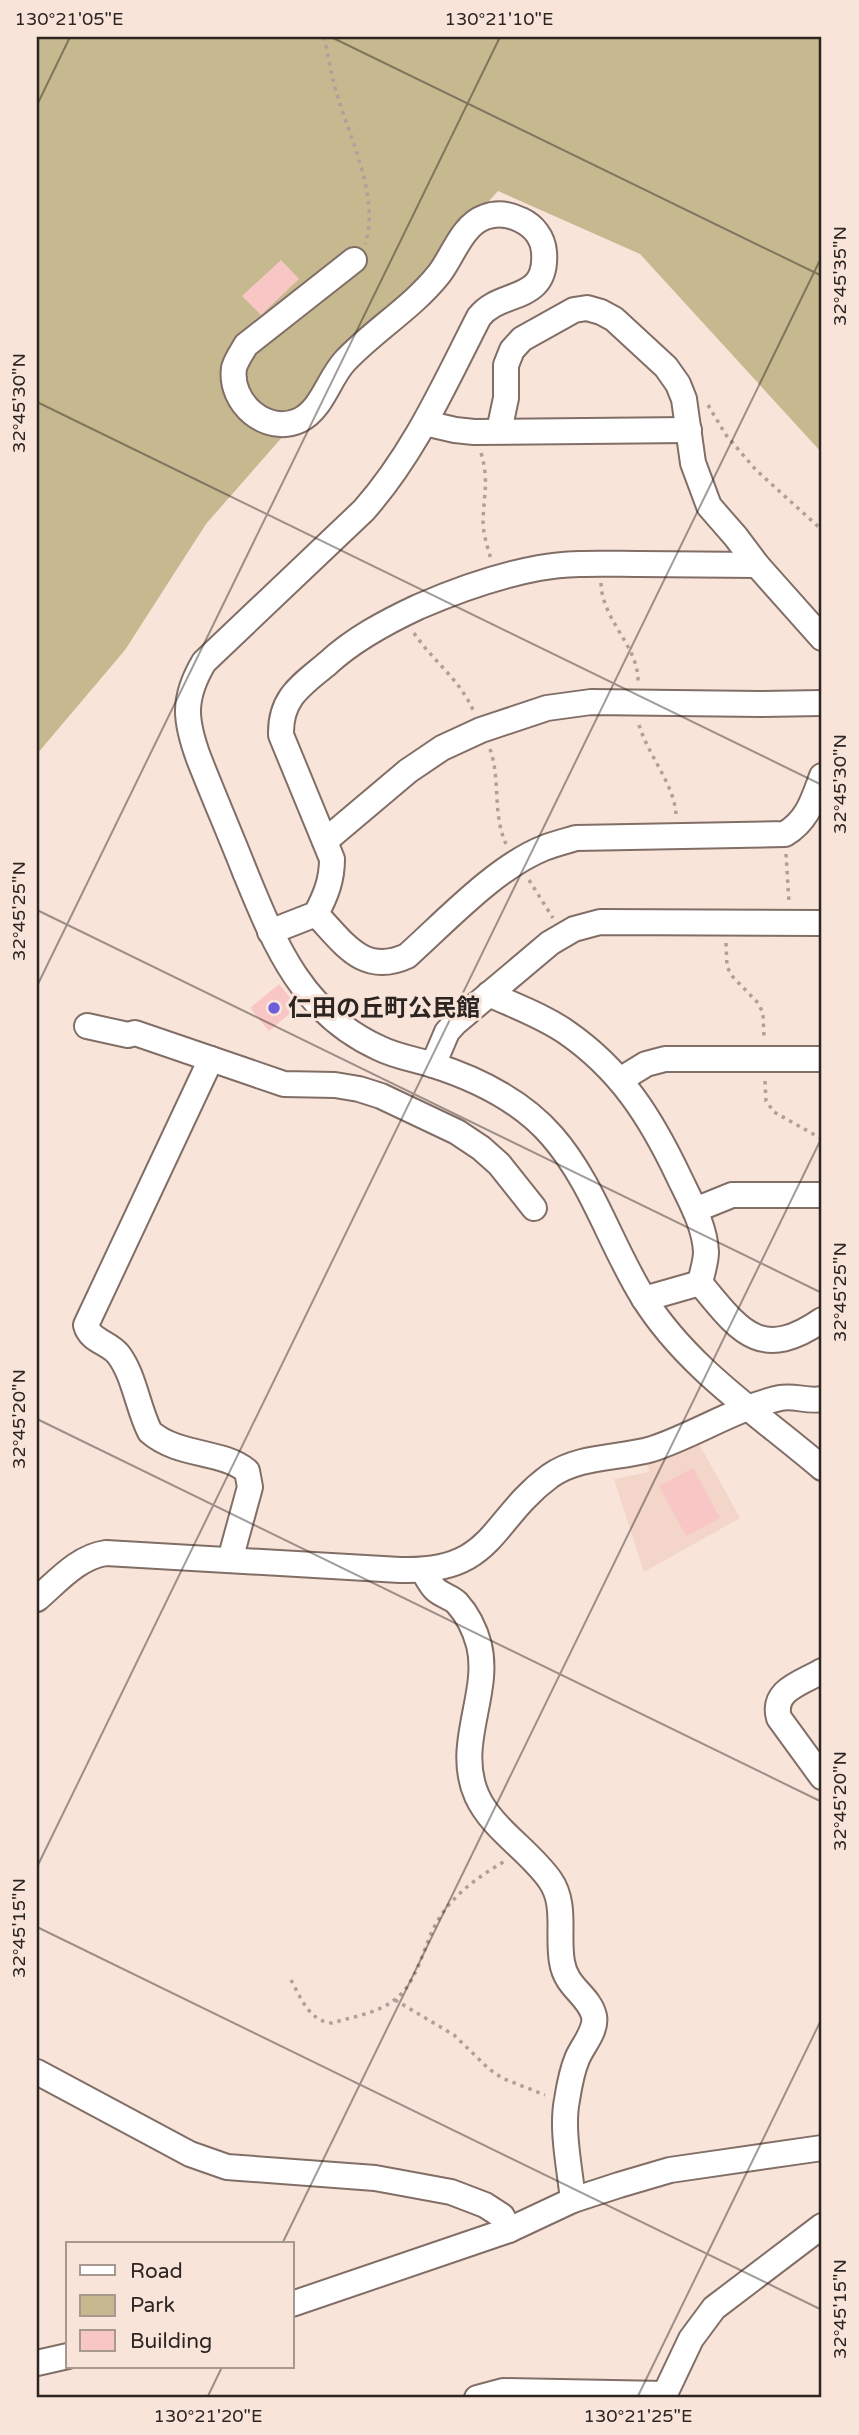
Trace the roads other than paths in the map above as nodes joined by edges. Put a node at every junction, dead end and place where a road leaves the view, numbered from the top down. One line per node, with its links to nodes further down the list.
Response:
1 (354, 260): 2 (street)
2 (425, 423): 4 (street); 12 (street)
3 (689, 430): 4 (street); 4 (street); 5 (street)
4 (499, 431)
5 (757, 565): 6 (street); 9 (street)
6 (822, 638)
7 (822, 703): 9 (street)
8 (822, 776): 10 (street)
9 (325, 841): 10 (street)
10 (316, 914): 12 (street)
11 (822, 923): 13 (street)
12 (270, 932): 17 (street)
13 (489, 994): 17 (street); 18 (street)
14 (87, 1026): 15 (street)
15 (211, 1059): 20 (street); 28 (street)
16 (822, 1059): 18 (street)
17 (433, 1065): 23 (street)
18 (620, 1080): 21 (street)
19 (822, 1195): 21 (street)
20 (534, 1208)
21 (695, 1210): 22 (street)
22 (700, 1283): 23 (street); 24 (street)
23 (644, 1299): 26 (street)
24 (822, 1320)
25 (822, 1399): 26 (street)
26 (748, 1408): 27 (street); 29 (street)
27 (822, 1468)
28 (230, 1560): 29 (street); 30 (street)
29 (423, 1571): 35 (street)
30 (37, 1599)
31 (822, 1671): 32 (street)
32 (822, 1777)
33 (37, 2071): 37 (street)
34 (822, 2148): 35 (street)
35 (573, 2200): 37 (street)
36 (822, 2227): 41 (street)
37 (509, 2230): 38 (street)
38 (294, 2303)
39 (66, 2356): 40 (street)
40 (37, 2362)
41 (664, 2396): 42 (street)
42 (477, 2398)

